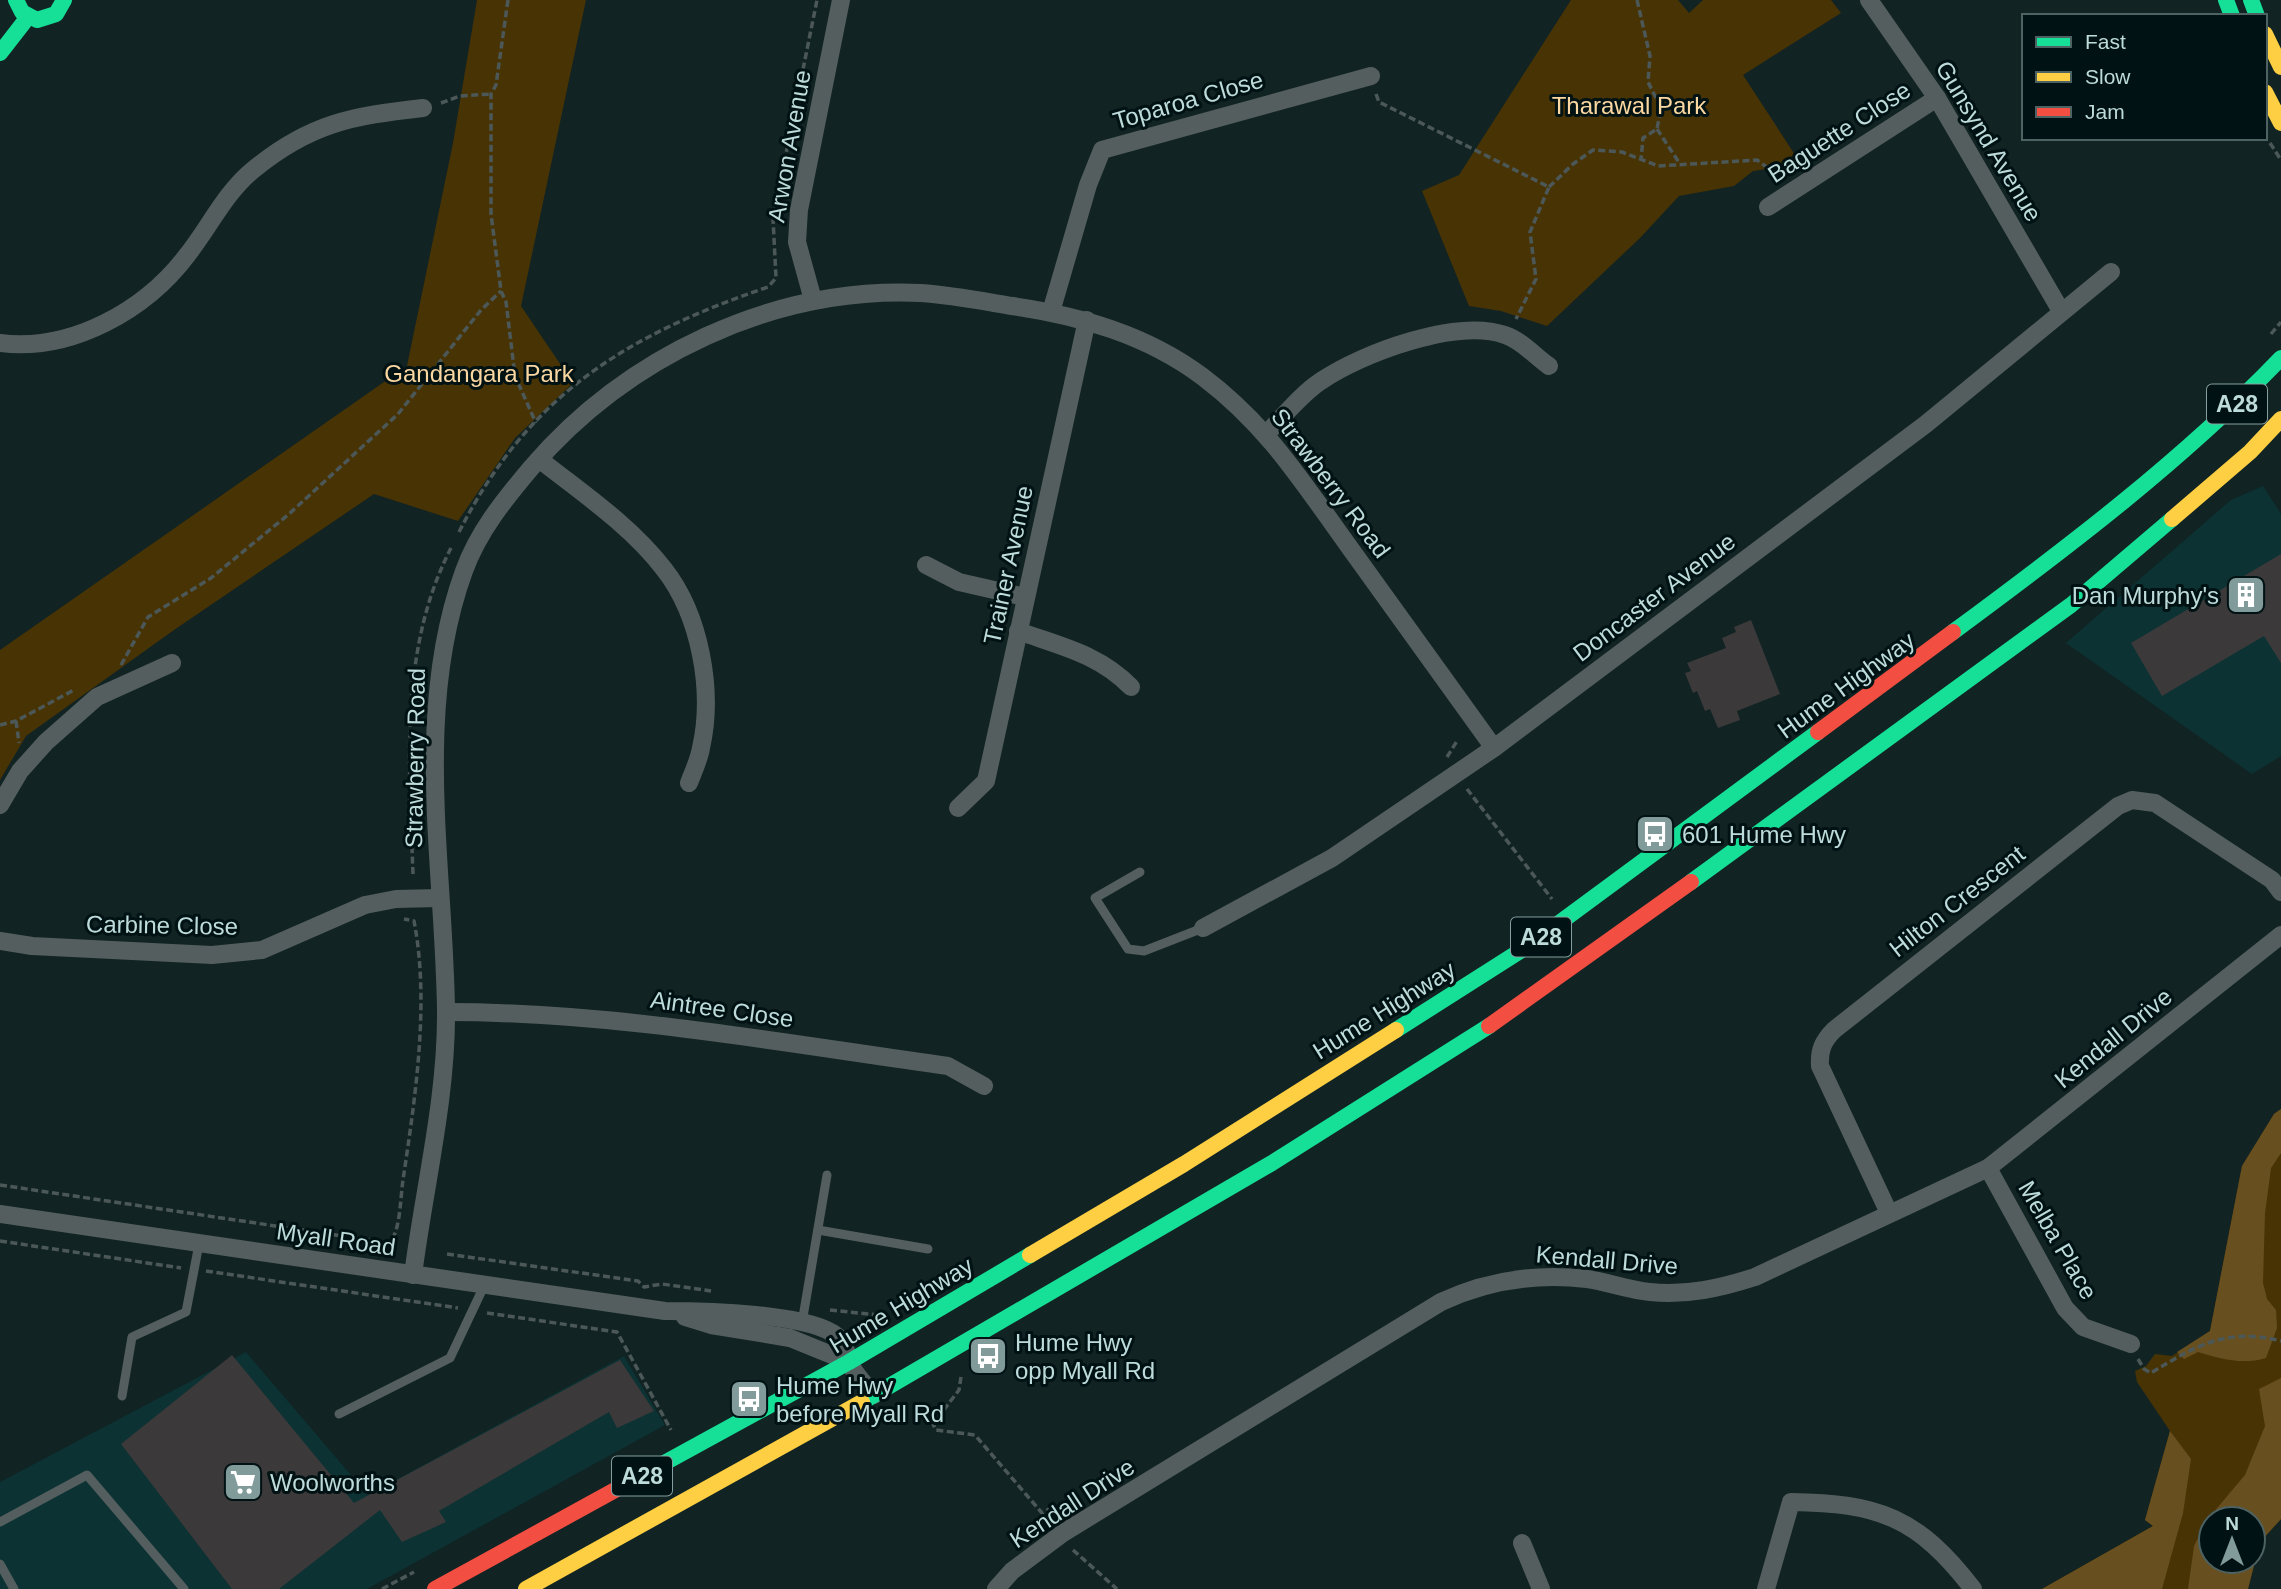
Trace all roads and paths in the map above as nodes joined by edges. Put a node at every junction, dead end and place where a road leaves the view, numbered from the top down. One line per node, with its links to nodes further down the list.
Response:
1 (16, 0): 8 (main road)
2 (64, 0): 8 (main road)
3 (508, 0): 13 (path)
4 (817, 0): 27 (path)
5 (841, 0): 28 (street, Arwon Avenue)
6 (1637, 0): 18 (path)
7 (1869, 0): 15 (street, Gunsynd Avenue)
8 (27, 17): 10 (main road)
9 (2267, 38): 11 (main road)
10 (0, 52)
11 (2281, 68)
12 (1371, 75): 23 (path); 30 (street, Toparoa Close)
13 (491, 94): 16 (path); 27 (path)
14 (2267, 96): 17 (main road)
15 (1937, 98): 24 (street, Baguette Close); 29 (street, Gunsynd Avenue)
16 (423, 108): 35 (street)
17 (2281, 123)
18 (1657, 129): 20 (path); 22 (path)
19 (2267, 139): 21 (path)
20 (1641, 160): 22 (path); 23 (path)
21 (2281, 160)
22 (1680, 164): 24 (path)
23 (1549, 187): 33 (path)
24 (1794, 190): 25 (street, Baguette Close)
25 (1768, 207)
26 (2111, 272): 29 (street, Doncaster Avenue)
27 (501, 291): 45 (path)
28 (813, 300): 30 (street, Strawberry Road); 40 (street, Strawberry Road)
29 (2061, 311): 50 (street, Doncaster Avenue)
30 (1051, 312): 31 (street, Strawberry Road)
31 (1087, 320): 39 (street, Strawberry Road); 42 (street, Trainer Avenue)
32 (2281, 323): 34 (path)
33 (1508, 336): 37 (street); 39 (street)
34 (2263, 342)
35 (0, 343)
36 (2281, 358): 86 (main road, Hume Highway / A28)
37 (1549, 366)
38 (2281, 419): 88 (main road, A28)
39 (1267, 433): 50 (street, Strawberry Road)
40 (539, 459): 52 (street); 58 (street, Strawberry Road)
41 (926, 565): 42 (street)
42 (1025, 597): 43 (street, Trainer Avenue)
43 (1018, 631): 47 (street); 55 (street, Trainer Avenue)
44 (172, 663): 54 (street)
45 (120, 666)
46 (85, 684): 48 (path)
47 (1131, 687)
48 (0, 725)
49 (1457, 741): 51 (path)
50 (1494, 748): 61 (street, Doncaster Avenue)
51 (1441, 763)
52 (689, 783)
53 (1460, 793): 59 (path)
54 (0, 805)
55 (958, 808)
56 (1140, 872): 61 (lane)
57 (2281, 892): 69 (street, Hilton Crescent)
58 (439, 898): 63 (street, Carbine Close); 64 (street, Strawberry Road)
59 (1542, 908)
60 (414, 922): 68 (path)
61 (1203, 928)
62 (2281, 935): 66 (street, Kendall Drive)
63 (0, 941)
64 (446, 1012): 65 (street, Aintree Close); 77 (street, Strawberry Road)
65 (984, 1086)
66 (1988, 1168): 69 (street, Kendall Drive); 85 (street, Melba Place)
67 (827, 1175): 71 (lane)
68 (0, 1185)
69 (1889, 1213): 101 (street, Kendall Drive)
70 (0, 1214): 73 (street, Myall Road)
71 (818, 1230): 74 (lane); 82 (lane)
72 (0, 1241): 76 (path)
73 (199, 1244): 76 (lane); 77 (street, Myall Road)
74 (928, 1249)
75 (447, 1254): 79 (path)
76 (194, 1270): 80 (path); 89 (lane)
77 (413, 1275): 78 (street, Myall Road)
78 (484, 1286): 80 (lane); 81 (street, Myall Road)
79 (714, 1292)
80 (472, 1310): 90 (lane); 91 (path)
81 (665, 1311): 82 (street, Myall Road); 86 (street, Myall Road)
82 (804, 1314): 83 (path); 86 (street, Myall Road)
83 (883, 1315)
84 (2281, 1341): 85 (path)
85 (2131, 1345)
86 (849, 1363): 88 (street, Myall Road); 99 (main road, Hume Highway / A28)
87 (961, 1377): 92 (path)
88 (874, 1395): 100 (main road, A28)
89 (122, 1396)
90 (340, 1414)
91 (672, 1433)
92 (1049, 1509)
93 (0, 1522): 98 (lane)
94 (1522, 1543): 103 (street)
95 (1073, 1550): 102 (path)
96 (0, 1564): 97 (lane)
97 (14, 1589)
98 (184, 1589)
99 (435, 1589)
100 (526, 1589)
101 (996, 1589)
102 (1117, 1589)
103 (1541, 1589)
104 (1766, 1589): 105 (street)
105 (1973, 1589)

